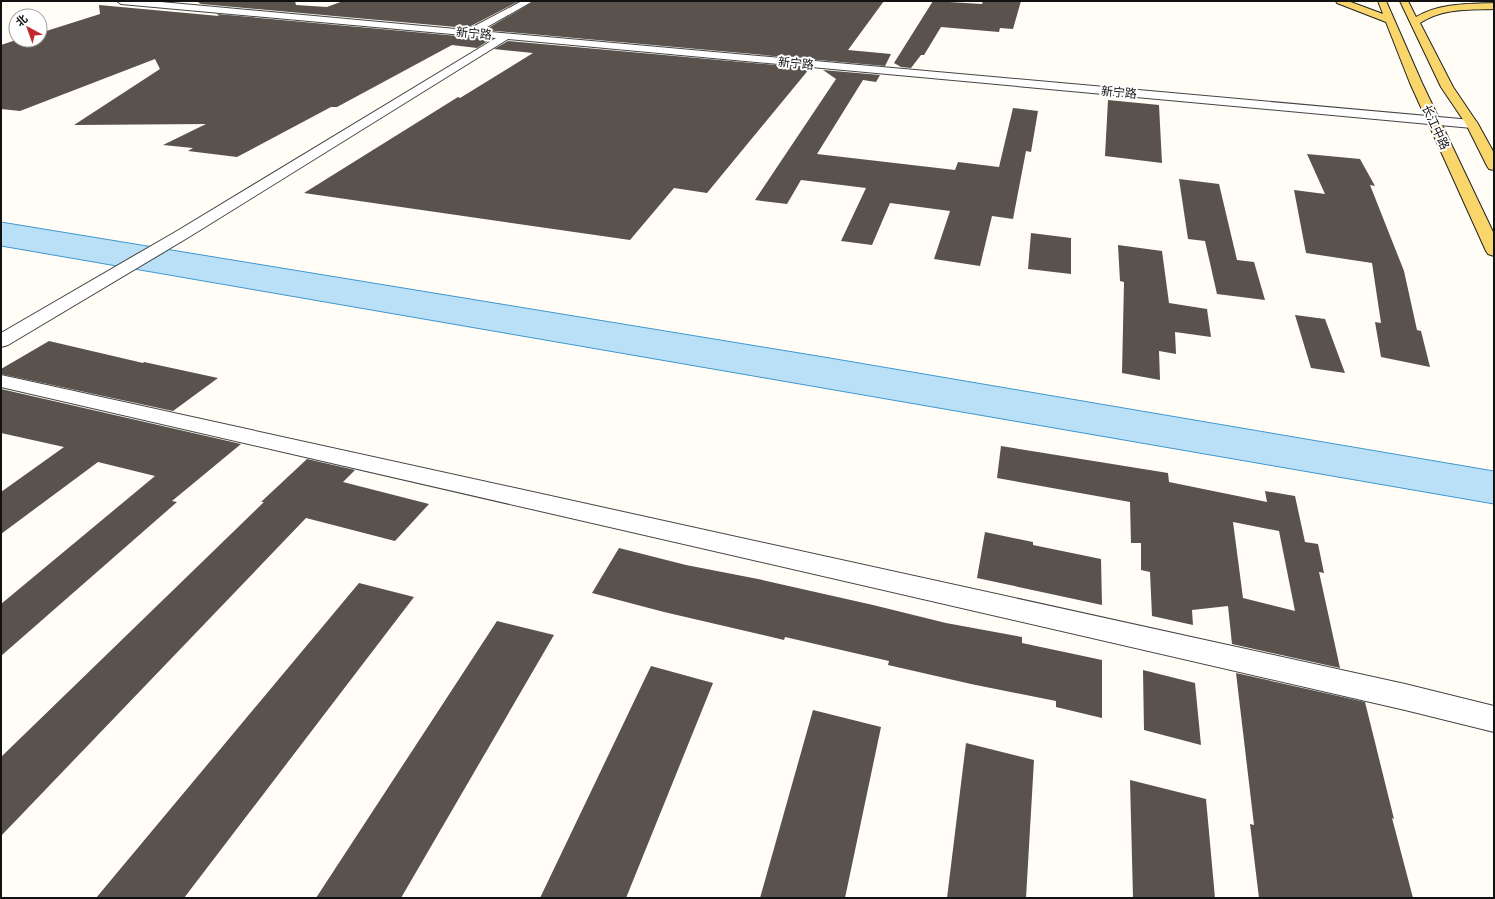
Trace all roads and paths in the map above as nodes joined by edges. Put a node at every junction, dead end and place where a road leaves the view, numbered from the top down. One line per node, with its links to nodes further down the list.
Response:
1 (121, 1): 10 (street, 新宁路)
2 (529, 1): 10 (street)
3 (1340, 1): 8 (main road)
4 (1382, 1): 8 (main road, 长江中路)
5 (1404, 1): 9 (main road, 长江中路)
6 (1452, 1): 7 (main road)
7 (1494, 5): 9 (main road)
8 (1390, 20): 12 (main road, 长江中路)
9 (1414, 22): 13 (main road, 长江中路)
10 (468, 33): 11 (street, 新宁路)
11 (506, 36): 12 (street, 新宁路); 17 (street)
12 (1434, 121): 13 (street, 新宁路); 15 (main road, 长江中路)
13 (1472, 124): 14 (main road, 长江中路)
14 (1494, 166)
15 (1490, 233): 16 (main road, 长江中路)
16 (1494, 251)
17 (1, 341)
18 (1, 382): 19 (street)
19 (1494, 719)

